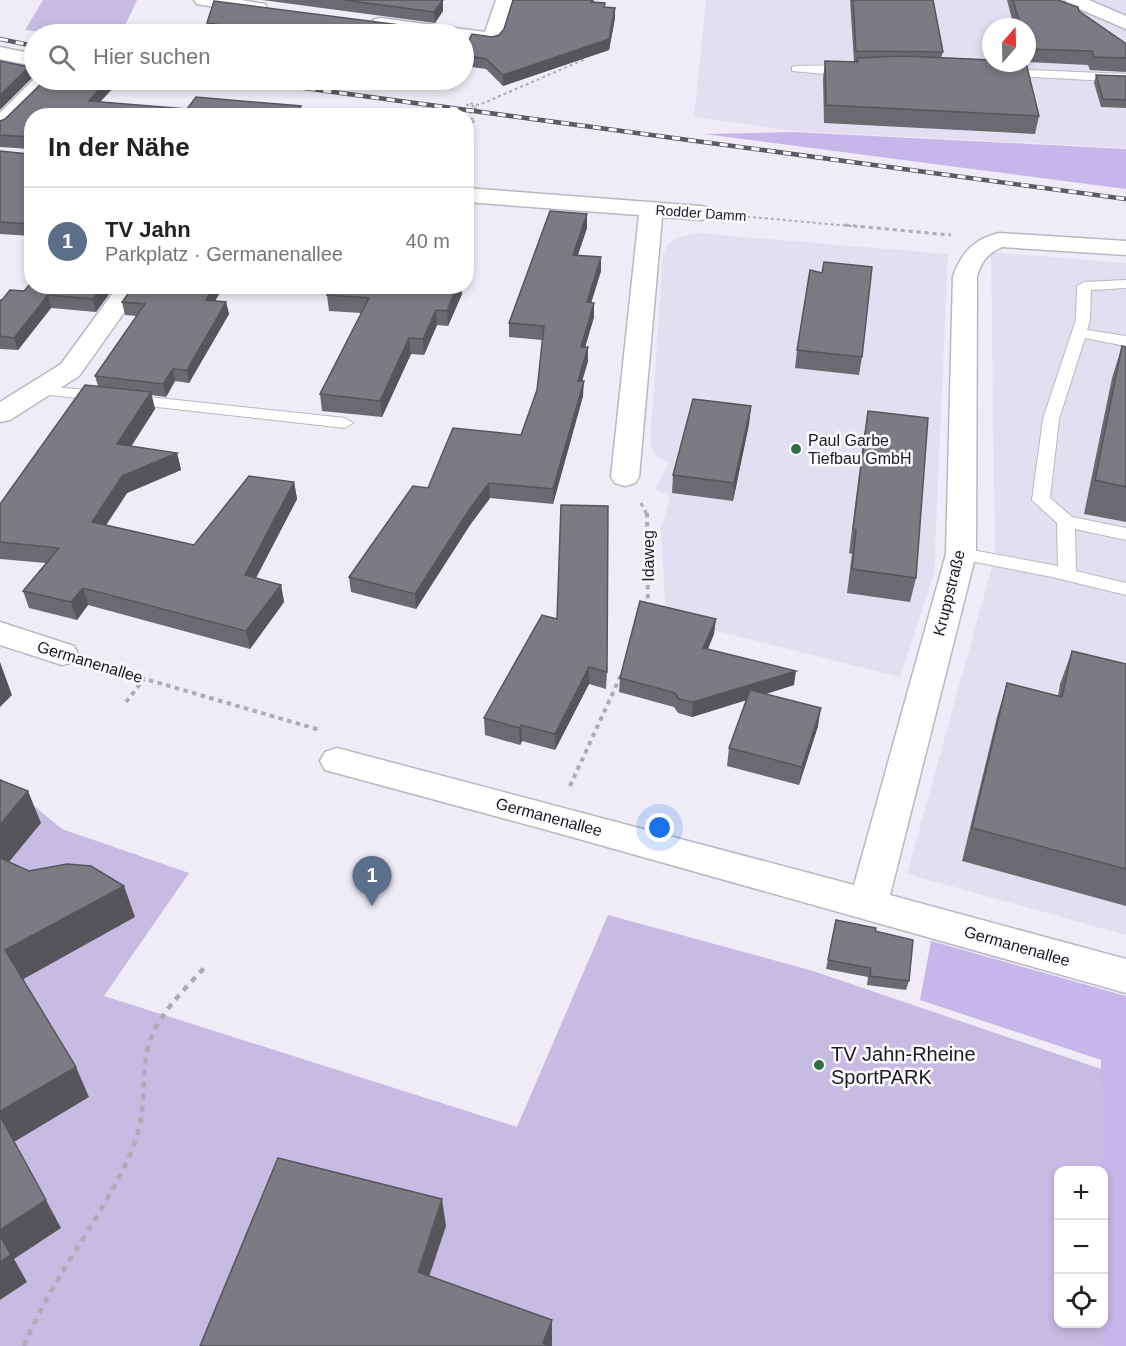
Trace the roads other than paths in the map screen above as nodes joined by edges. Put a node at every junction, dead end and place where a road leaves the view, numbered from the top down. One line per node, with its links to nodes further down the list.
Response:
1 (203, 0): 4 (street)
2 (505, 0): 8 (street)
3 (1074, 0): 6 (street)
4 (277, 10)
5 (365, 22): 7 (street)
6 (1125, 22)
7 (380, 24)
8 (474, 37)
9 (0, 53): 10 (street)
10 (24, 58)
11 (796, 69): 12 (lane)
12 (867, 69)
13 (996, 73): 14 (lane)
14 (1126, 78)
15 (35, 90): 16 (street)
16 (0, 125)
17 (474, 196): 18 (street, Rodder Damm)
18 (651, 210): 19 (street, Rodder Damm); 28 (street)
19 (701, 213)
20 (1126, 248): 31 (street, Kruppstraße)
21 (1126, 284): 23 (lane)
22 (125, 294): 25 (street)
23 (1079, 333): 24 (lane); 29 (lane)
24 (1126, 341)
25 (38, 390): 26 (street); 27 (lane)
26 (0, 414)
27 (345, 423)
28 (625, 477)
29 (1066, 520): 30 (lane); 32 (lane)
30 (1126, 534)
31 (961, 555): 32 (lane); 37 (street, Kruppstraße)
32 (1067, 575): 33 (lane)
33 (1126, 589)
34 (0, 633): 35 (street, Germanenallee)
35 (62, 654)
36 (337, 761): 37 (street, Germanenallee)
37 (868, 904): 38 (street, Germanenallee)
38 (1126, 976)

